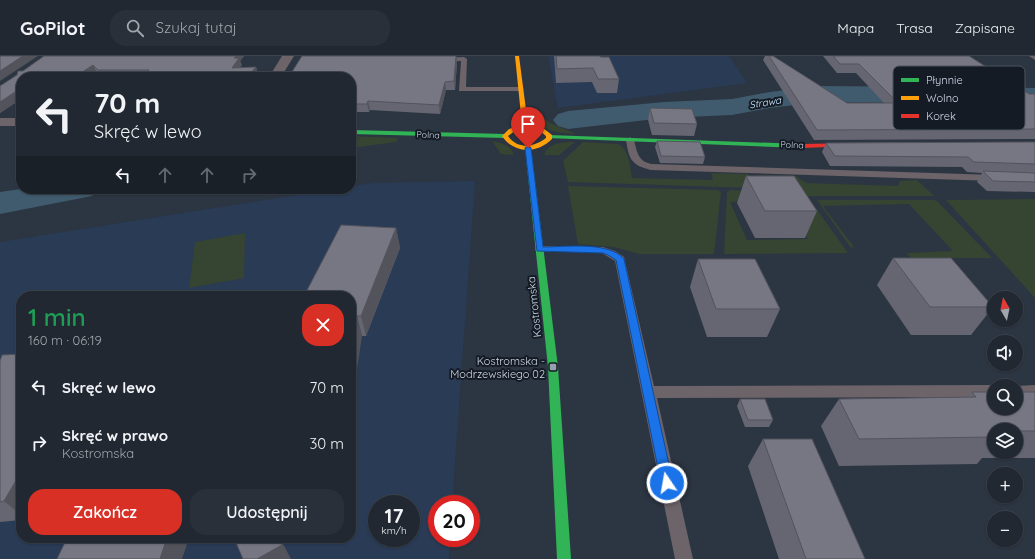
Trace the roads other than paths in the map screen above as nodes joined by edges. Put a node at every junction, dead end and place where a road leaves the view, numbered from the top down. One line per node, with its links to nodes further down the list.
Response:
1 (288, 56): 8 (street)
2 (473, 56): 6 (lane)
3 (517, 56): 9 (street)
4 (1032, 56): 5 (lane)
5 (1035, 58)
6 (464, 59): 7 (lane); 9 (lane)
7 (437, 60)
8 (278, 72)
9 (520, 89): 12 (street)
10 (0, 122): 11 (street)
11 (16, 122)
12 (525, 126): 14 (street); 15 (street)
13 (356, 132): 14 (street, Polna)
14 (505, 136): 18 (street)
15 (549, 137): 16 (street, Polna); 18 (street)
16 (630, 140): 17 (street, Polna); 19 (lane)
17 (860, 145)
18 (528, 148): 20 (street, Kostromska)
19 (1004, 178)
20 (540, 249): 24 (lane); 25 (street, Kostromska)
21 (987, 391): 24 (lane)
22 (1023, 391): 23 (lane)
23 (1035, 391)
24 (648, 392): 26 (lane)
25 (564, 559)
26 (684, 559)

